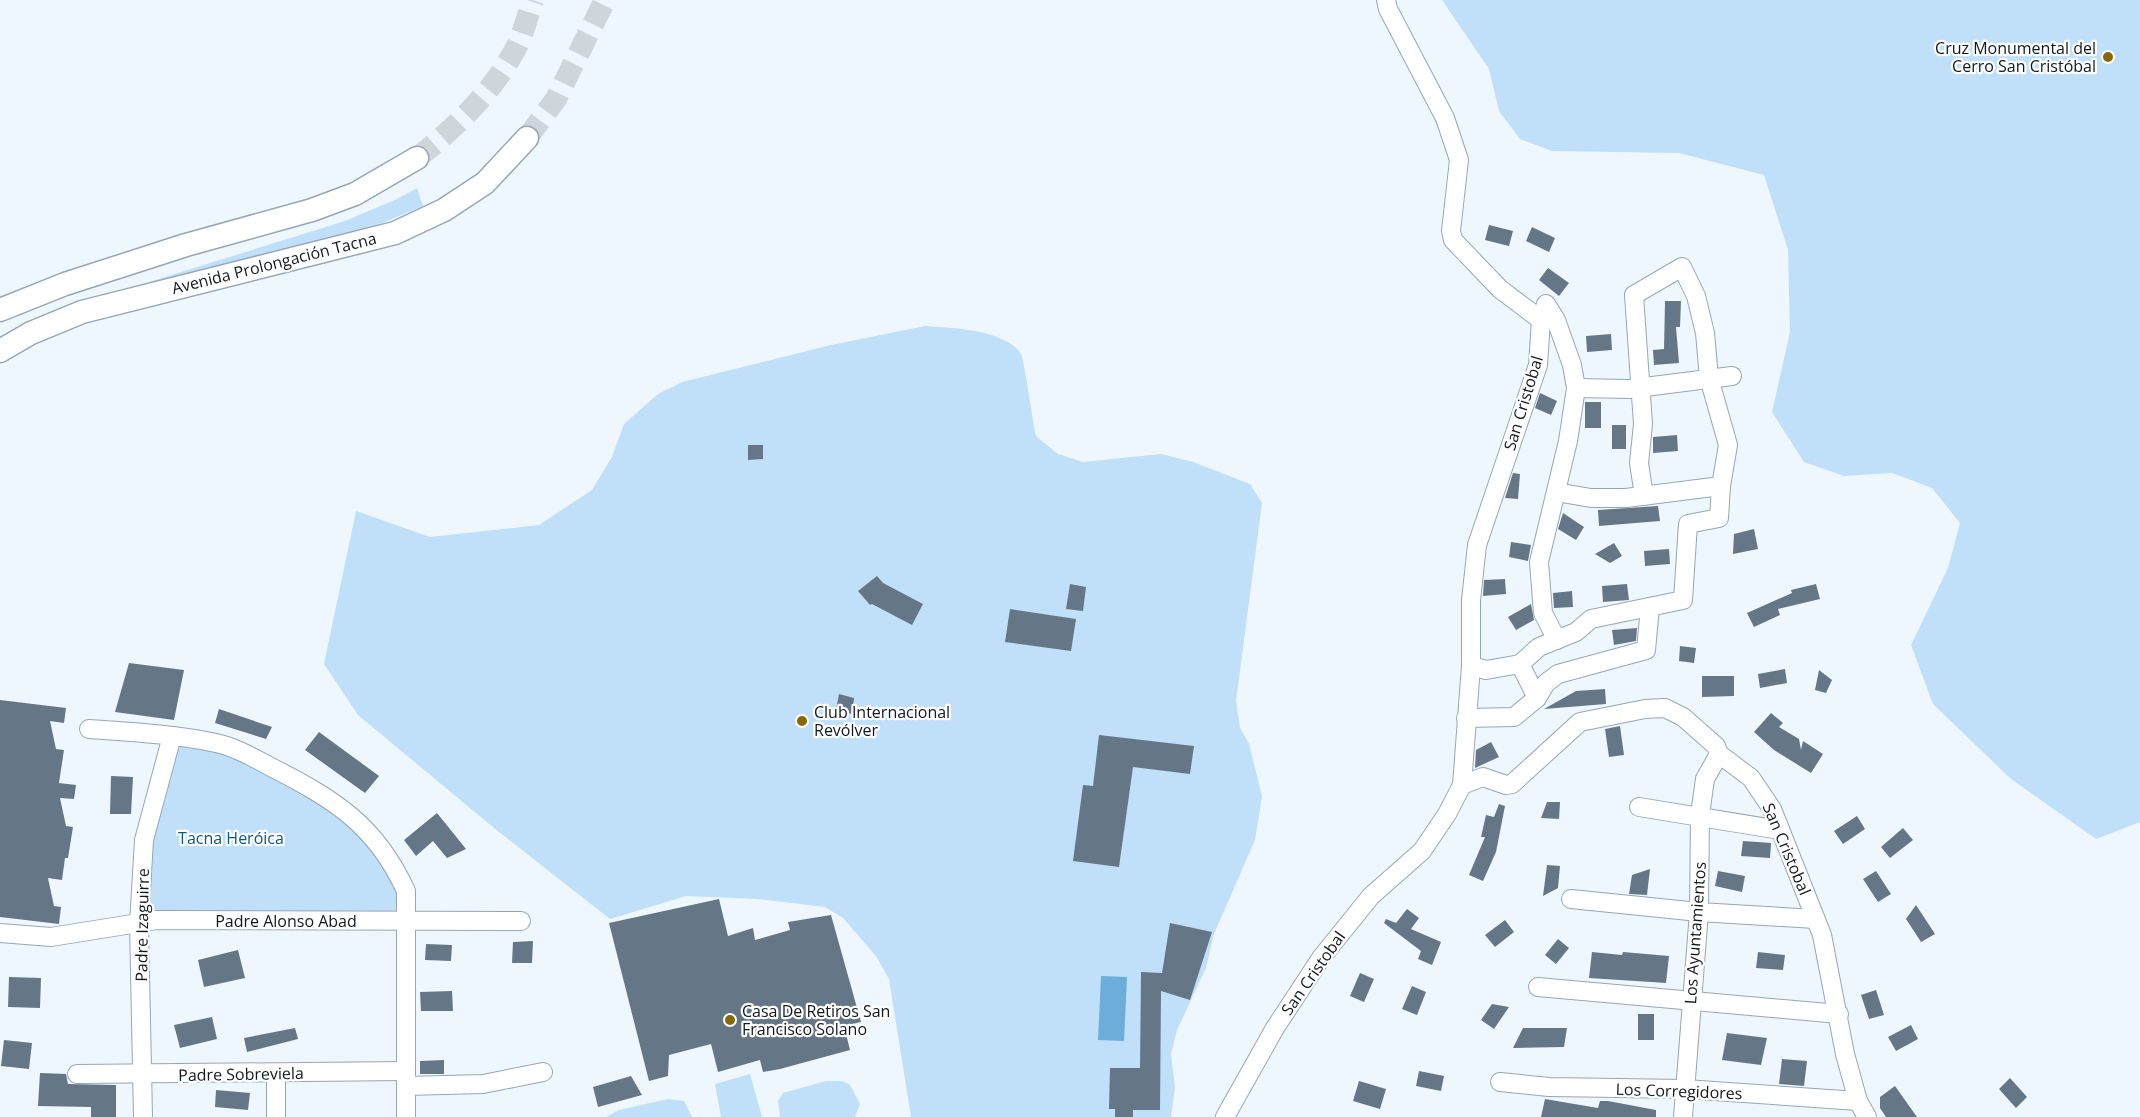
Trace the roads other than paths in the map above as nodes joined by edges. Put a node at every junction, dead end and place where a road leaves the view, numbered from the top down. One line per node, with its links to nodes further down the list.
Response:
1 (1386, 0): 5 (street)
2 (527, 138): 6 (main road, Avenida Prolongación Tacna)
3 (417, 158): 4 (main road)
4 (0, 310)
5 (1541, 320): 10 (street); 17 (street, San Cristobal)
6 (0, 351)
7 (1732, 376): 8 (street)
8 (1709, 378): 9 (street); 9 (street); 11 (street)
9 (1641, 387): 10 (street); 13 (street)
10 (1576, 388): 12 (street)
11 (1721, 486): 13 (street); 14 (street)
12 (1556, 492): 13 (street); 15 (street)
13 (1644, 496)
14 (1650, 607): 15 (street); 18 (street)
15 (1557, 640): 16 (street)
16 (1520, 664): 17 (street); 18 (street)
17 (1471, 666): 19 (street, San Cristobal)
18 (1537, 698): 19 (street)
19 (1466, 718): 23 (street, San Cristobal)
20 (89, 729): 21 (street)
21 (172, 736): 31 (street); 32 (street, Padre Izaguirre)
22 (1719, 754): 23 (street, San Cristobal); 25 (street, Los Ayuntamientos); 26 (street, San Cristobal)
23 (1462, 785): 48 (street, San Cristobal)
24 (1639, 807): 25 (street)
25 (1700, 815): 26 (street); 28 (street, Los Ayuntamientos)
26 (1780, 830): 29 (street, San Cristobal)
27 (1571, 899): 28 (street)
28 (1699, 912): 29 (street); 35 (street, Los Ayuntamientos)
29 (1815, 919): 36 (street, San Cristobal)
30 (521, 921): 31 (street, Padre Alonso Abad)
31 (404, 922): 32 (street, Padre Alonso Abad); 41 (street)
32 (139, 924): 33 (street, Padre Alonso Abad); 40 (street, Padre Izaguirre)
33 (0, 933)
34 (1538, 987): 35 (street)
35 (1691, 999): 36 (street); 43 (street, Los Ayuntamientos)
36 (1839, 1014): 44 (street, San Cristobal)
37 (543, 1072): 41 (street, Padre Sobreviela)
38 (77, 1074): 40 (street, Padre Sobreviela)
39 (276, 1074): 40 (street, Padre Sobreviela); 41 (street, Padre Sobreviela); 46 (street)
40 (144, 1075): 45 (street, Padre Izaguirre)
41 (406, 1078): 47 (street)
42 (1500, 1082): 43 (street, Los Corregidores)
43 (1685, 1089): 44 (street, Los Corregidores); 49 (street, Los Ayuntamientos)
44 (1858, 1101): 50 (street, San Cristobal)
45 (143, 1117)
46 (276, 1117)
47 (406, 1117)
48 (1225, 1117)
49 (1683, 1117)
50 (1867, 1117)

